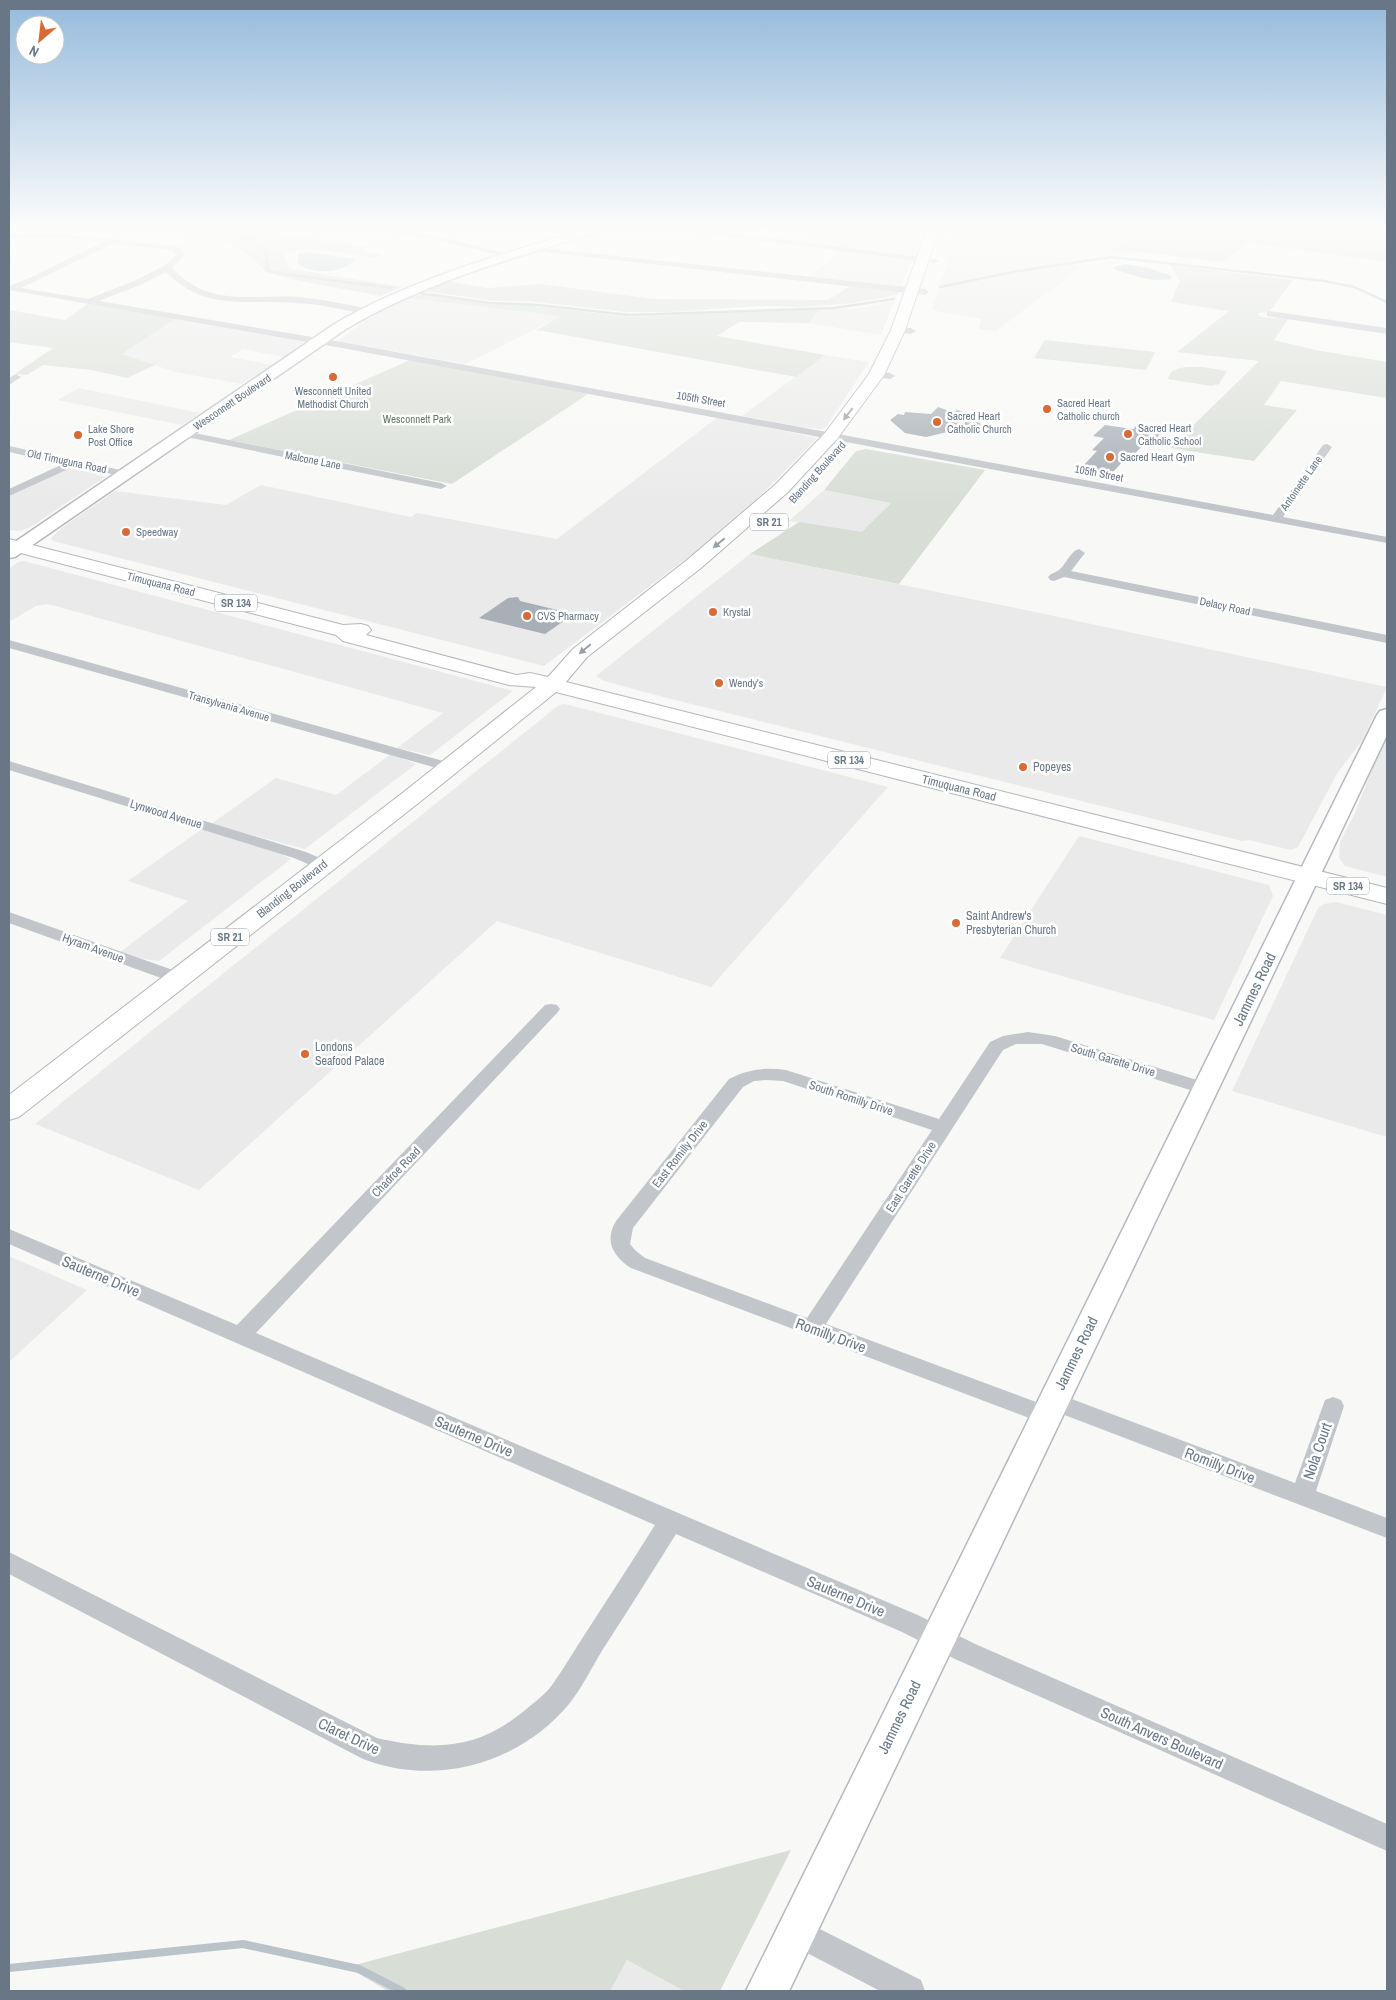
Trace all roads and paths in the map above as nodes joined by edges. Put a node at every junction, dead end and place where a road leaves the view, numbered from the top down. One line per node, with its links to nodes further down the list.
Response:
1 (189, 319): 6 (street, 105th Street)
2 (354, 319): 6 (street, Wesconnett Boulevard)
3 (909, 319): 8 (main road, Blanding Boulevard / SR 21)
4 (1307, 319): 5 (street)
5 (1387, 331)
6 (320, 342): 7 (street, Wesconnett Boulevard); 8 (street, 105th Street)
7 (185, 434): 12 (street, Wesconnett Boulevard); 13 (street, Malcone Lane)
8 (839, 437): 14 (main road, Blanding Boulevard / SR 21); 16 (main road, Blanding Boulevard / SR 21); 18 (street, 105th Street)
9 (1326, 447): 18 (street, Antoinette Lane)
10 (9, 449): 11 (street, Old Timuguna Road)
11 (73, 463): 12 (street, Old Timuguna Road); 15 (street)
12 (125, 474): 21 (street, Wesconnett Boulevard)
13 (441, 486)
14 (782, 488): 16 (main road); 17 (main road, Blanding Boulevard / SR 21)
15 (9, 493)
16 (782, 510): 17 (main road, Blanding Boulevard / SR 21)
17 (762, 517): 20 (main road); 28 (main road, Blanding Boulevard / SR 21, one-way to 28)
18 (1276, 519): 19 (street, 105th Street)
19 (1387, 540)
20 (745, 543)
21 (12, 548): 28 (main road, Timuquana Road / SR 134)
22 (1079, 554): 25 (street, Delacy Road)
23 (716, 568): 24 (main road)
24 (651, 619)
25 (1387, 639)
26 (9, 644): 31 (street, Transylvania Avenue)
27 (600, 659): 28 (main road, Blanding Boulevard / SR 21)
28 (552, 685): 31 (main road, Blanding Boulevard / SR 21); 33 (main road, Timuquana Road / SR 134)
29 (1387, 715): 33 (street, Jammes Road)
30 (9, 765): 32 (street, Lynwood Avenue)
31 (449, 767): 32 (main road, Blanding Boulevard / SR 21)
32 (323, 864): 36 (main road, Blanding Boulevard / SR 21)
33 (1308, 876): 34 (main road, Timuquana Road / SR 134); 40 (street, Jammes Road)
34 (1387, 896)
35 (9, 918): 36 (street, Hyram Avenue)
36 (178, 978): 41 (main road, Blanding Boulevard / SR 21)
37 (551, 1009): 46 (street, Chadroe Road)
38 (1019, 1036): 40 (street, South Garette Drive); 42 (street, East Garette Drive)
39 (758, 1074): 42 (street, South Romilly Drive); 44 (street, East Romilly Drive)
40 (1206, 1089): 48 (street, Jammes Road)
41 (9, 1110)
42 (944, 1127): 45 (street, East Garette Drive)
43 (9, 1236): 46 (street, Sauterne Drive)
44 (621, 1248): 45 (street, Romilly Drive)
45 (812, 1328): 48 (street, Romilly Drive)
46 (240, 1336): 50 (street, Sauterne Drive)
47 (1333, 1406): 49 (street, Nola Court)
48 (1049, 1408): 49 (street, Romilly Drive); 53 (street, Jammes Road)
49 (1302, 1496): 51 (street, Romilly Drive)
50 (671, 1521): 52 (street, Claret Drive); 53 (street, Sauterne Drive)
51 (1387, 1528)
52 (9, 1562)
53 (937, 1638): 54 (street, South Anvers Boulevard); 55 (street, Jammes Road)
54 (1387, 1838)
55 (796, 1932): 56 (street, Jammes Road); 57 (street)
56 (767, 1991)
57 (910, 1991)

